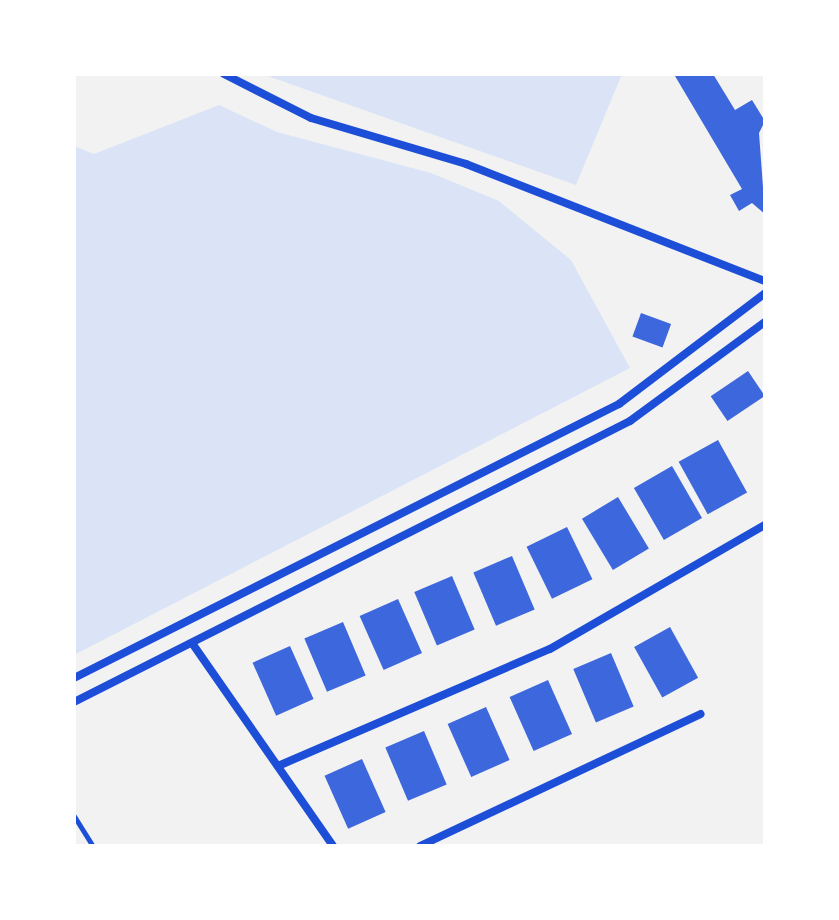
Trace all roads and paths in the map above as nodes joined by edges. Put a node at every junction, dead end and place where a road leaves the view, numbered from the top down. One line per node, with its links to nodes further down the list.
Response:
1 (224, 74): 2 (street)
2 (765, 281)
3 (765, 293): 7 (street)
4 (765, 322): 6 (street)
5 (765, 525): 10 (street)
6 (192, 643): 8 (street); 10 (street)
7 (74, 678)
8 (74, 702)
9 (700, 714): 14 (street)
10 (278, 766): 13 (street)
11 (74, 816): 12 (lane)
12 (93, 846)
13 (333, 846)
14 (420, 846)

